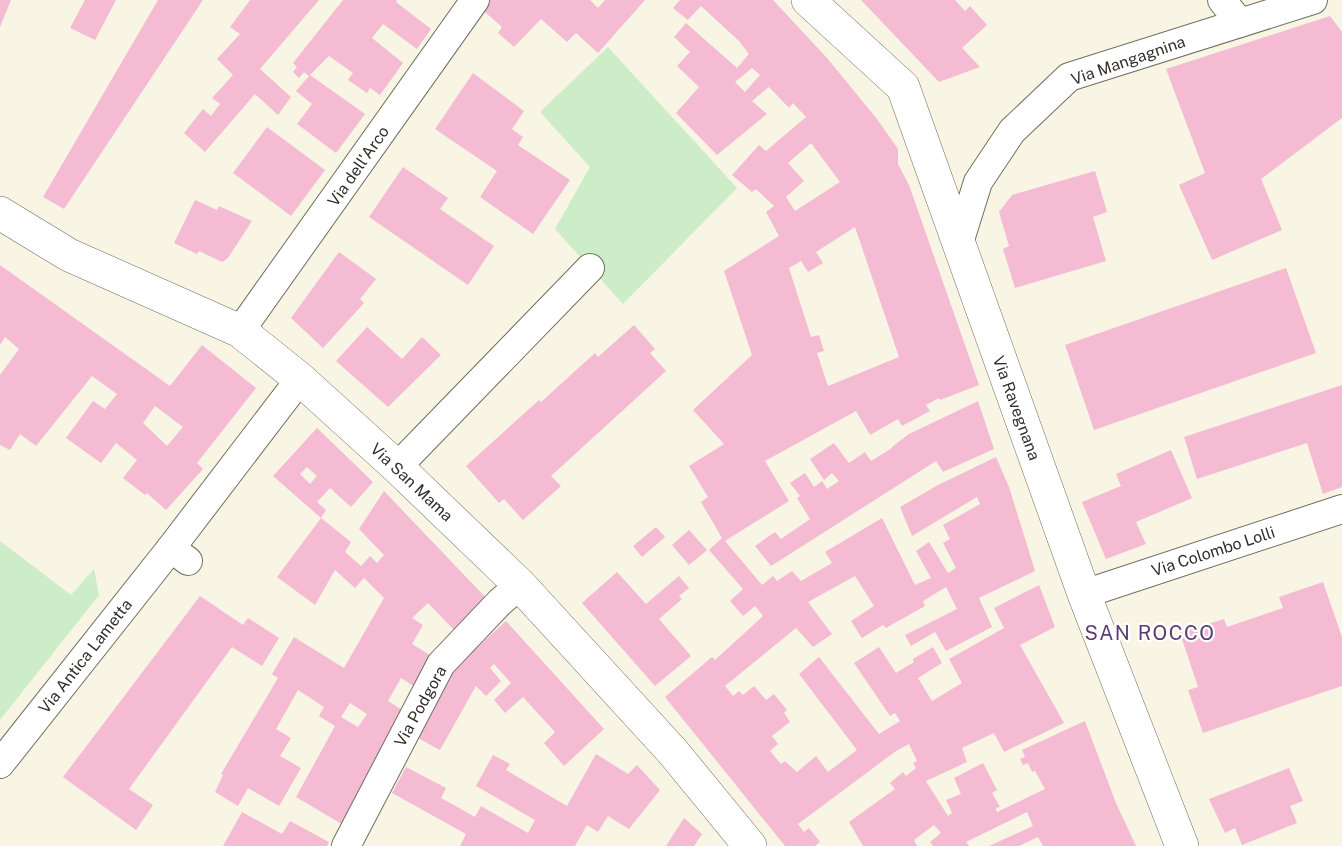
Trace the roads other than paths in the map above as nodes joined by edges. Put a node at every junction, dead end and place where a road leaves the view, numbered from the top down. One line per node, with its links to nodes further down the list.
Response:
1 (475, 0): 9 (street, Via dell'Arco)
2 (808, 0): 7 (street, Via Ravegnana)
3 (1222, 0): 5 (street)
4 (1313, 0): 5 (street, Via Mangagnina)
5 (1240, 23): 7 (street, Via Mangagnina)
6 (0, 213): 9 (street, Via San Mama)
7 (958, 246): 14 (street, Via Ravegnana)
8 (590, 268): 11 (street)
9 (240, 331): 10 (street, Via San Mama)
10 (300, 379): 11 (street, Via San Mama); 15 (street, Via Antica Lametta)
11 (397, 467): 13 (street, Via San Mama)
12 (1342, 509): 14 (street, Via Colombo Lolli)
13 (520, 585): 16 (street, Via Podgora); 17 (street, Via San Mama)
14 (1084, 594): 18 (street, Via Ravegnana)
15 (0, 764)
16 (346, 846)
17 (750, 846)
18 (1182, 846)

